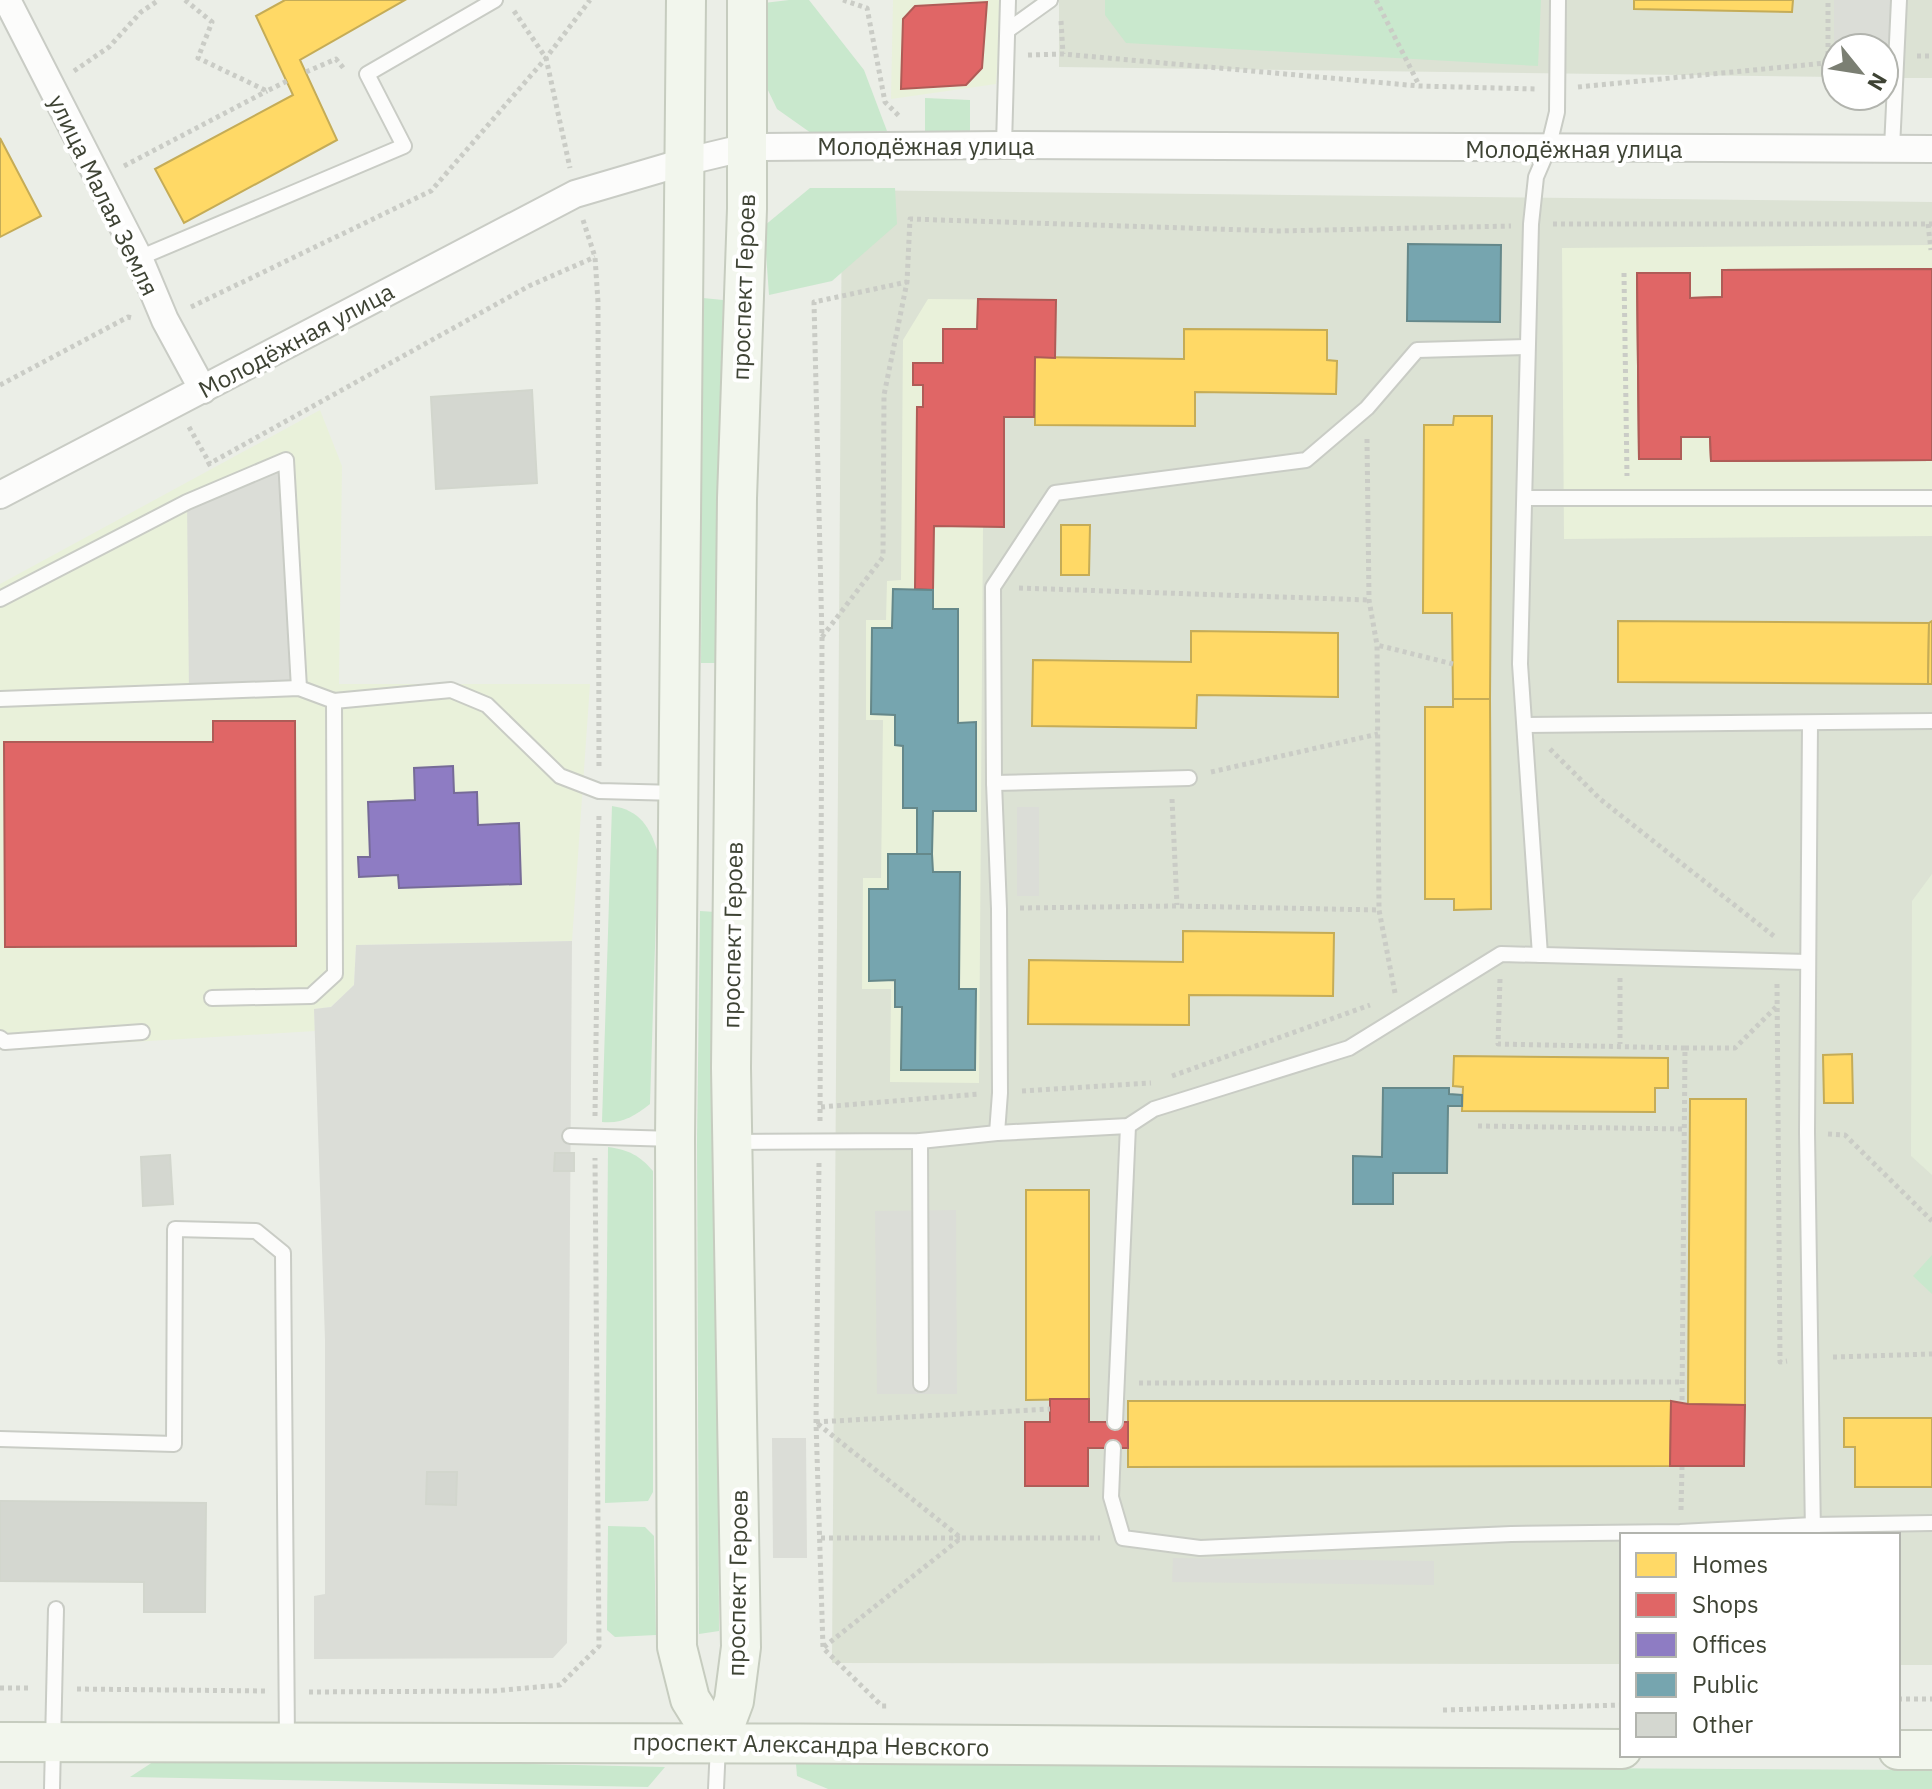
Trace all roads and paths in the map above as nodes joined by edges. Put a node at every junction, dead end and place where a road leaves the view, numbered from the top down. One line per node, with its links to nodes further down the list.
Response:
1 (7, 0): 25 (street, улица Малая Земля)
2 (159, 0): 25 (path)
3 (185, 0): 27 (path)
4 (495, 0): 40 (lane)
5 (506, 0): 21 (path)
6 (590, 0): 21 (path)
7 (686, 0): 34 (main road, проспект Героев)
8 (747, 0): 30 (main road, проспект Героев)
9 (843, 0): 28 (path)
10 (1008, 0): 17 (lane)
11 (1050, 0): 17 (lane)
12 (1376, 0): 24 (path)
13 (1558, 0): 26 (lane)
14 (1828, 0): 18 (path)
15 (1899, 0): 31 (lane)
16 (1061, 13): 19 (path)
17 (1008, 30): 20 (lane)
18 (1828, 32)
19 (1063, 54): 20 (path); 24 (path)
20 (1007, 56): 29 (lane)
21 (546, 58): 44 (path)
22 (1820, 64): 26 (path)
23 (287, 81): 27 (path)
24 (1419, 86): 26 (path)
25 (51, 87): 35 (street, улица Малая Земля)
26 (1558, 89): 32 (lane)
27 (267, 91): 35 (path)
28 (902, 119)
29 (1004, 145): 30 (street, Молодёжная улица); 32 (street, Молодёжная улица)
30 (747, 147): 34 (street, Молодёжная улица); 103 (main road, проспект Героев)
31 (1892, 148): 32 (street, Молодёжная улица); 33 (street, Молодёжная улица)
32 (1548, 149): 36 (lane)
33 (1932, 149)
34 (684, 162): 47 (street, Молодёжная улица); 72 (main road, проспект Героев)
35 (98, 180): 40 (street, улица Малая Земля)
36 (1531, 224): 37 (path); 42 (path); 45 (lane)
37 (1930, 224): 38 (path)
38 (1931, 250)
39 (595, 257): 49 (path)
40 (139, 258): 44 (street, улица Малая Земля)
41 (1624, 273): 53 (path)
42 (907, 282): 57 (path); 57 (path)
43 (598, 302): 71 (path)
44 (165, 320): 46 (path); 47 (street, улица Малая Земля)
45 (1527, 347): 51 (lane); 70 (lane)
46 (0, 385)
47 (203, 390): 50 (street, Молодёжная улица)
48 (1367, 430): 56 (path)
49 (196, 471)
50 (0, 495)
51 (1526, 498): 53 (lane); 65 (lane)
52 (1932, 498): 53 (lane)
53 (1627, 499)
54 (1028, 589): 56 (path)
55 (0, 599): 60 (lane)
56 (1369, 600): 58 (path)
57 (822, 638): 93 (path)
58 (1377, 645): 59 (path); 66 (path)
59 (1453, 664)
60 (299, 688): 61 (lane); 62 (lane)
61 (0, 699)
62 (334, 701): 71 (lane); 84 (lane)
63 (1932, 721): 64 (lane)
64 (1810, 724): 65 (lane); 80 (lane)
65 (1526, 725): 78 (lane)
66 (1378, 734): 69 (path); 75 (path)
67 (1545, 744): 76 (path)
68 (1171, 778): 69 (lane); 70 (lane); 73 (path)
69 (1189, 778)
70 (994, 783): 92 (lane)
71 (599, 791): 72 (lane); 100 (path)
72 (679, 793): 101 (main road, проспект Героев)
73 (1177, 906): 74 (path); 75 (path)
74 (1035, 907)
75 (1379, 910): 83 (path)
76 (1778, 939)
77 (1501, 954): 78 (lane); 90 (path); 94 (lane)
78 (1540, 955): 79 (lane)
79 (1620, 957): 80 (lane); 90 (path)
80 (1808, 962): 97 (lane)
81 (1777, 982): 87 (path)
82 (1407, 989): 83 (path)
83 (1395, 996): 86 (path)
84 (212, 998)
85 (1381, 1002): 92 (path)
86 (1396, 1005)
87 (1776, 1007): 91 (path); 108 (path)
88 (142, 1032): 89 (lane)
89 (0, 1038)
90 (1620, 1044): 91 (path)
91 (1685, 1048): 96 (path)
92 (1000, 1093): 93 (path); 98 (lane)
93 (821, 1107): 104 (path)
94 (1128, 1126): 98 (lane); 110 (lane)
95 (1478, 1126): 96 (path)
96 (1684, 1129): 109 (path)
97 (1807, 1132): 105 (path); 107 (lane)
98 (997, 1133): 102 (lane)
99 (570, 1136): 100 (lane)
100 (594, 1137): 101 (lane); 126 (path)
101 (675, 1139): 136 (main road, проспект Героев)
102 (920, 1141): 104 (lane); 111 (lane)
103 (733, 1142): 104 (lane); 136 (main road, проспект Героев)
104 (819, 1143): 114 (path)
105 (1932, 1221)
106 (1932, 1354): 107 (path)
107 (1812, 1358): 120 (lane)
108 (1780, 1362)
109 (1682, 1382): 110 (path); 112 (path)
110 (1118, 1383): 115 (lane)
111 (921, 1384)
112 (1682, 1403)
113 (1050, 1409): 114 (path)
114 (816, 1422): 122 (path); 123 (path)
115 (1115, 1422)
116 (0, 1439): 135 (lane)
117 (1113, 1448): 124 (lane)
118 (1682, 1467): 121 (path)
119 (1932, 1523): 120 (lane)
120 (1813, 1530): 121 (lane)
121 (1680, 1532): 124 (lane)
122 (821, 1538): 123 (path); 127 (path)
123 (961, 1538): 124 (path); 127 (path)
124 (1123, 1538)
125 (56, 1609): 134 (lane)
126 (599, 1646)
127 (823, 1648): 131 (path)
128 (1900, 1699): 129 (path)
129 (1932, 1699)
130 (1620, 1705): 132 (path)
131 (898, 1706)
132 (1432, 1710)
133 (0, 1742): 134 (main road, проспект Александра Невского)
134 (53, 1742): 135 (main road, проспект Александра Невского); 140 (lane)
135 (287, 1742): 136 (main road, проспект Александра Невского)
136 (718, 1744): 137 (main road, проспект Александра Невского); 141 (lane)
137 (1620, 1749)
138 (1900, 1750): 139 (main road)
139 (1932, 1750)
140 (52, 1789)
141 (716, 1789)

